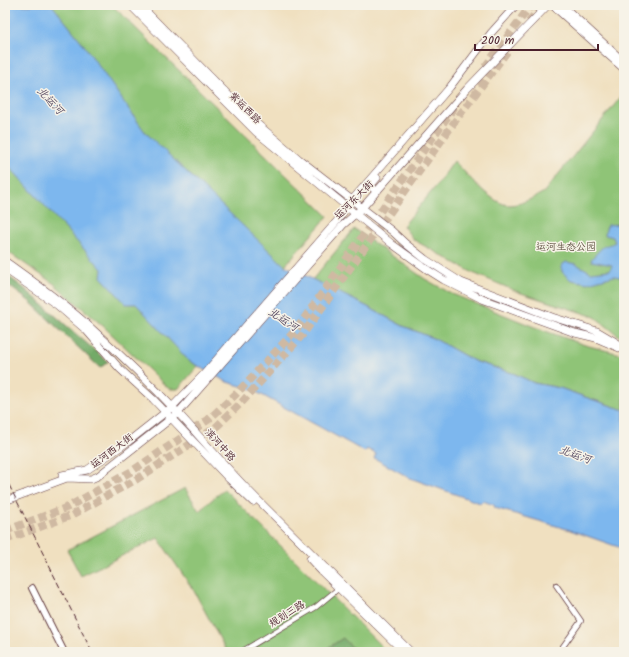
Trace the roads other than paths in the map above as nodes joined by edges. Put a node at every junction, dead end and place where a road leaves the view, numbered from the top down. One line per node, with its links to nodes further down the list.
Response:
1 (130, 5): 12 (main road, 紫运西路)
2 (140, 5): 11 (main road, 紫运西路)
3 (516, 5): 9 (main road, 运河东大街)
4 (548, 5): 10 (main road, 运河东大街)
5 (552, 5): 8 (main road)
6 (562, 5): 7 (main road)
7 (624, 62)
8 (624, 69)
9 (390, 158): 10 (main road); 11 (main road, 运河东大街)
10 (378, 190): 13 (main road, 运河东大街)
11 (352, 200): 12 (main road, 运河东大街); 13 (main road, 紫运西路)
12 (348, 207): 14 (main road, 紫运西路); 15 (main road, 运河东大街)
13 (362, 208): 14 (main road, 运河东大街); 18 (main road, 紫运西路)
14 (357, 214): 15 (main road, 运河东大街); 18 (main road, 紫运西路)
15 (340, 223): 19 (main road, 运河东大街)
16 (5, 261): 20 (main road, 滨河中路)
17 (5, 269): 21 (main road, 滨河中路)
18 (624, 348)
19 (206, 376): 20 (main road, 运河东大街); 22 (main road, 运河东大街)
20 (172, 407): 21 (main road, 运河东大街); 22 (main road, 滨河中路)
21 (165, 412): 23 (main road, 滨河中路); 24 (main road, 运河西大街)
22 (178, 413): 23 (main road, 运河西大街); 32 (main road, 滨河中路)
23 (171, 418): 25 (main road, 运河西大街); 28 (main road, 滨河中路)
24 (5, 496)
25 (5, 501)
26 (556, 585): 33 (street)
27 (32, 588): 29 (street)
28 (339, 588): 30 (street, 规划三路); 31 (main road, 滨河中路)
29 (64, 652)
30 (242, 652)
31 (404, 652)
32 (411, 652)
33 (559, 652)

